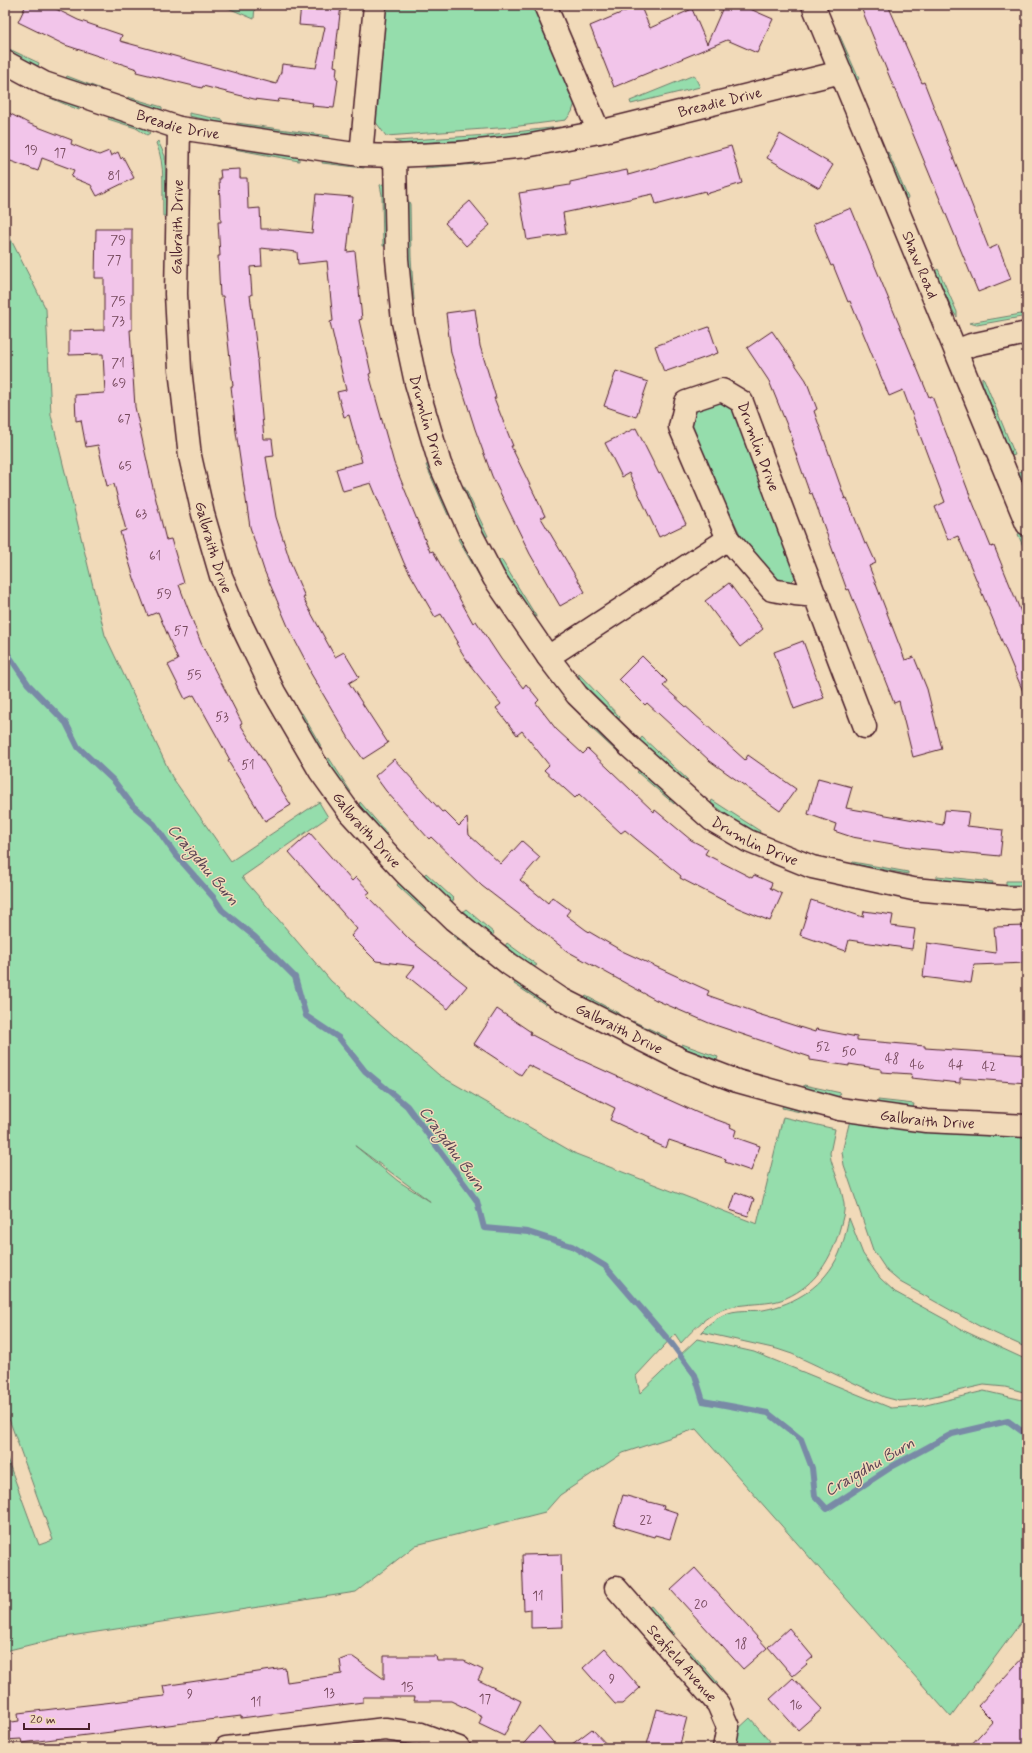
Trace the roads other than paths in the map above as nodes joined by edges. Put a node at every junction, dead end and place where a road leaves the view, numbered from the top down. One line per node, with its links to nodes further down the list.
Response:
1 (375, 5): 8 (street)
2 (545, 5): 7 (street)
3 (813, 5): 5 (street, Shaw Road)
4 (5, 62): 6 (street, Breadie Drive)
5 (841, 72): 7 (street, Breadie Drive); 11 (street, Shaw Road)
6 (179, 128): 8 (street, Breadie Drive); 18 (street, Galbraith Drive)
7 (599, 132): 9 (street, Breadie Drive)
8 (361, 155): 9 (street, Breadie Drive)
9 (395, 156): 15 (street, Drumlin Drive)
10 (1027, 333): 11 (street)
11 (956, 351): 12 (street, Shaw Road)
12 (1027, 524)
13 (728, 539): 14 (street, Drumlin Drive); 14 (street, Drumlin Drive); 15 (street)
14 (816, 596): 16 (street, Drumlin Drive)
15 (548, 658): 17 (street, Drumlin Drive)
16 (865, 727)
17 (1027, 898)
18 (1027, 1126)
19 (616, 1588): 22 (street, Seafield Avenue)
20 (226, 1748): 21 (street)
21 (459, 1748)
22 (724, 1748)

